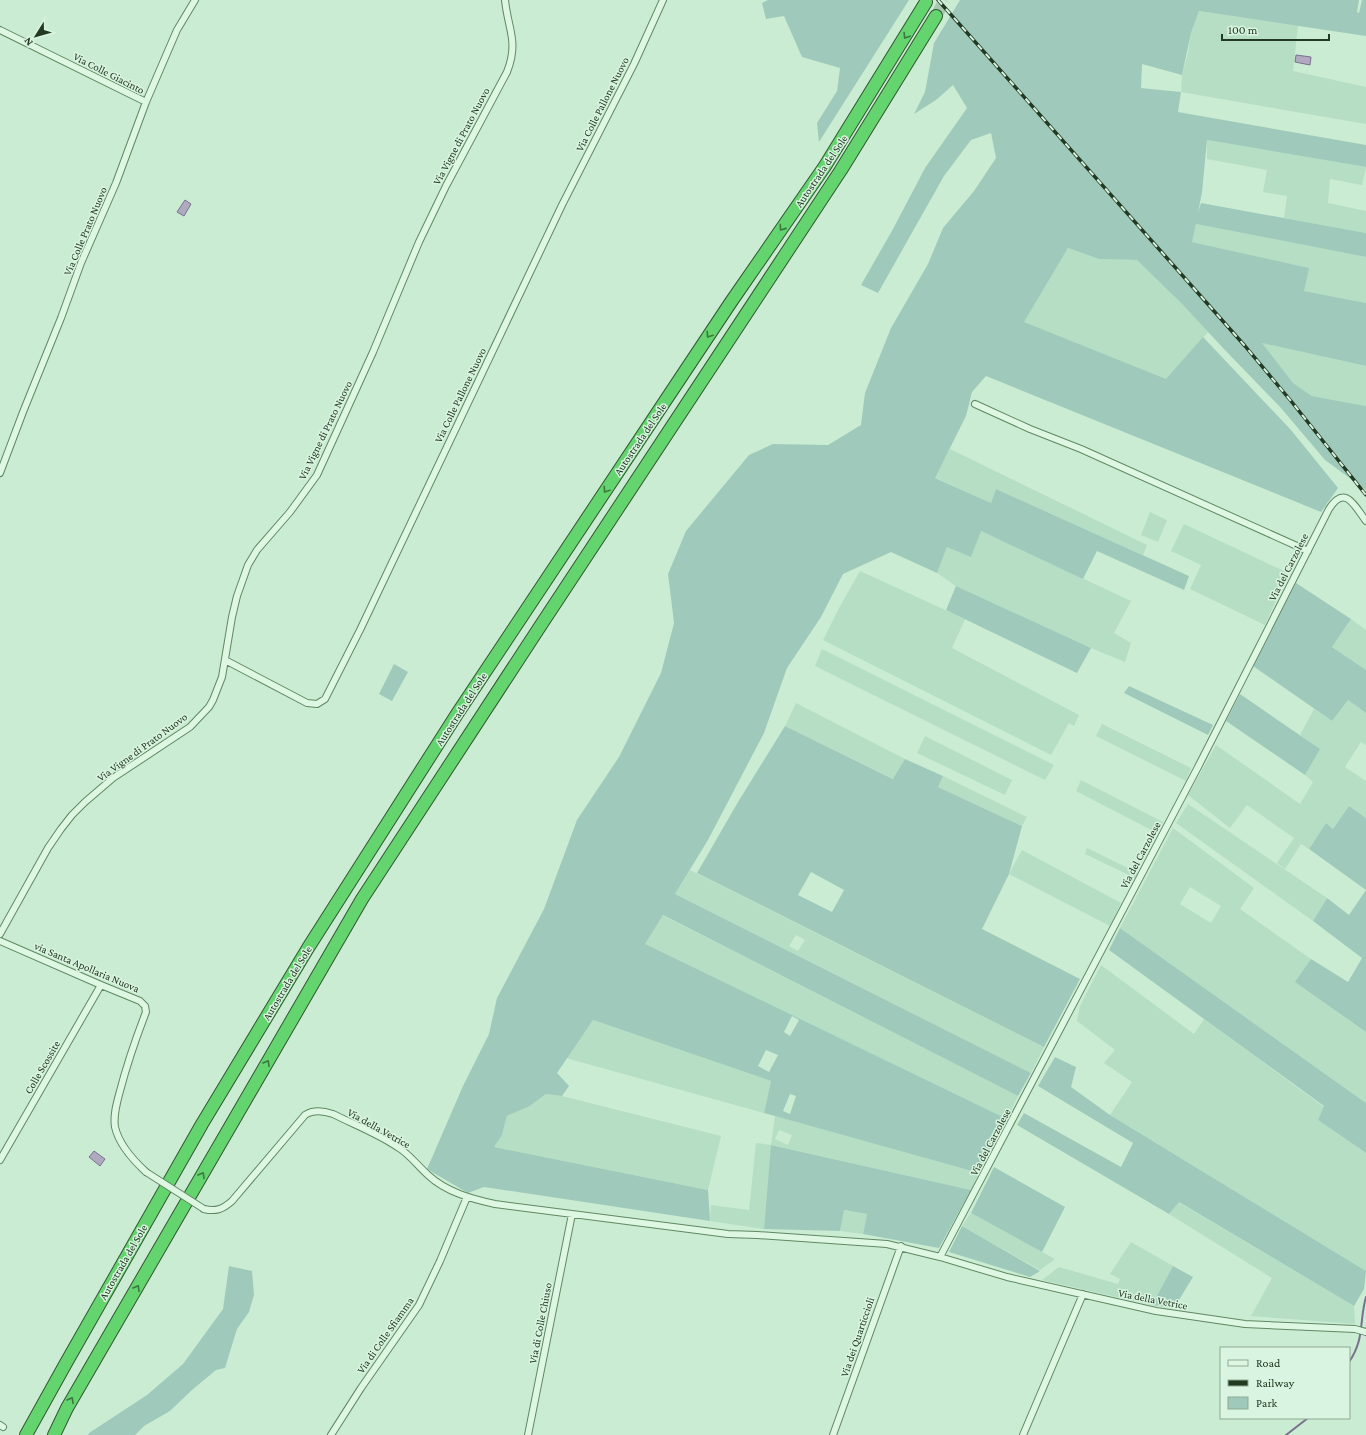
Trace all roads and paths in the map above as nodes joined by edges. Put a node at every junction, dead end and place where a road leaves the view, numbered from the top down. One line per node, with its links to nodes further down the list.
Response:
1 (195, 0): 7 (street, Via Colle Prato Nuovo)
2 (505, 0): 12 (street, Via Vigne di Prato Nuovo)
3 (663, 0): 12 (street, Via Colle Pallone Nuovo)
4 (926, 2): 24 (highway, Autostrada del Sole, one-way to 24)
5 (936, 16): 25 (highway, Autostrada del Sole, one-way to 5)
6 (0, 30): 7 (street, Via Colle Giacinto)
7 (146, 102): 9 (street, Via Colle Prato Nuovo)
8 (975, 404): 11 (street)
9 (0, 473)
10 (1366, 521): 11 (street, Via del Carzolese)
11 (1308, 551): 21 (street, Via del Carzolese)
12 (225, 660): 13 (street, Via Vigne di Prato Nuovo)
13 (0, 934)
14 (0, 941): 15 (street, via Santa Apollaria Nuova)
15 (101, 985): 16 (street, via Santa Apollaria Nuova, bridge); 17 (street, Colle Scossite)
16 (316, 1111): 18 (street, Via della Vetrice)
17 (0, 1160)
18 (467, 1197): 19 (street, Via della Vetrice); 26 (street, Via di Colle Sfiamma)
19 (572, 1214): 20 (street, Via della Vetrice); 27 (street, Via di Colle Chiuso)
20 (901, 1246): 21 (street, Via della Vetrice); 28 (street, Via dei Quarticcioli)
21 (940, 1257): 22 (street, Via della Vetrice)
22 (1083, 1294): 23 (street, Via della Vetrice); 29 (street)
23 (1366, 1332)
24 (26, 1435)
25 (54, 1435)
26 (330, 1435)
27 (528, 1435)
28 (833, 1435)
29 (1023, 1435)

